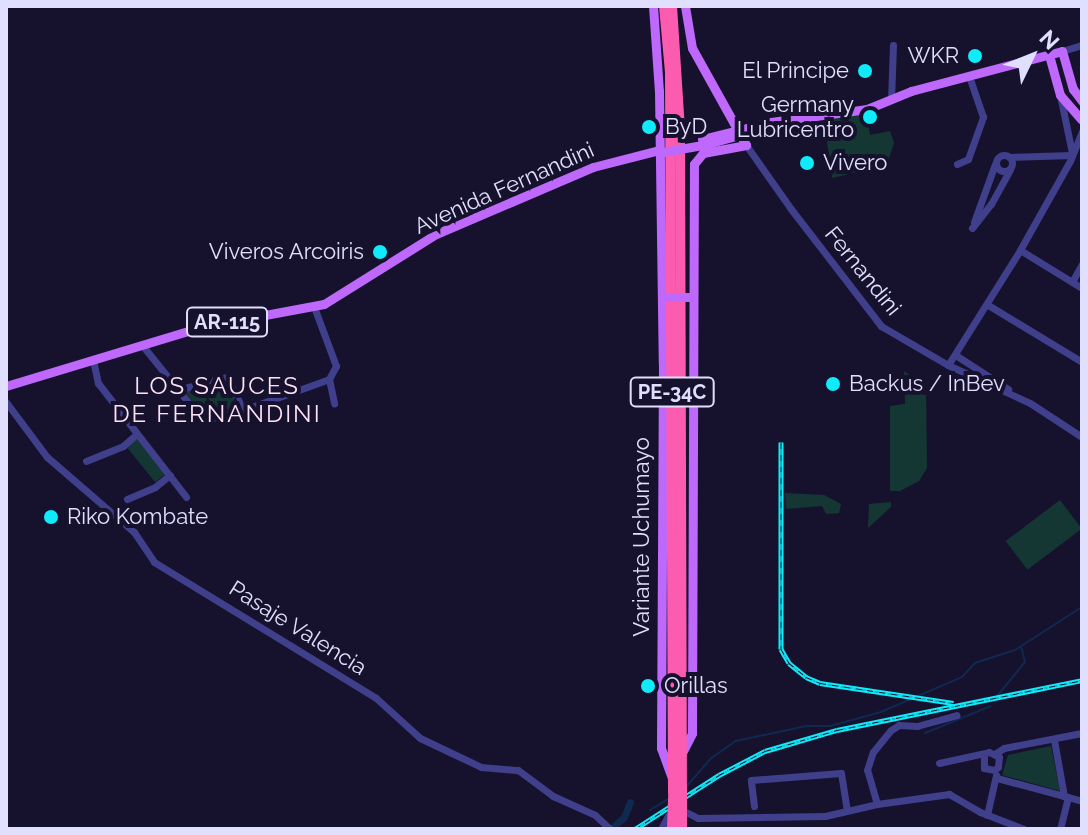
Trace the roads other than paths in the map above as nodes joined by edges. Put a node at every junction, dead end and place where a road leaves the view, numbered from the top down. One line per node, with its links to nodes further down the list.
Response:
1 (653, 6): 16 (main road, Variante Uchumayo)
2 (664, 6): 56 (highway, Variante Uchumayo / PE-34C)
3 (672, 6): 51 (highway, Variante Uchumayo / PE-34C)
4 (685, 6): 15 (main road)
5 (893, 45): 11 (street)
6 (1082, 45): 7 (street)
7 (1062, 51): 8 (main road); 12 (main road)
8 (1049, 55): 9 (main road); 10 (main road)
9 (969, 76): 11 (main road); 19 (street)
10 (1060, 95): 13 (main road); 17 (street)
11 (891, 100): 15 (main road)
12 (1082, 101)
13 (1082, 120)
14 (1082, 131): 17 (street)
15 (742, 138): 16 (main road, Avenida Fernandini, bridge); 26 (main road, Variante Uchumayo); 34 (street, Fernandini)
16 (662, 149): 27 (main road, Variante Uchumayo); 29 (main road, Avenida Fernandini / AR-115)
17 (1072, 155): 18 (street); 22 (street)
18 (1009, 157): 20 (street); 21 (street)
19 (957, 164)
20 (995, 164): 21 (street); 21 (street)
21 (1010, 170)
22 (1020, 250): 24 (street); 28 (street)
23 (1082, 264): 24 (street)
24 (1072, 282): 25 (street)
25 (1082, 288)
26 (693, 294): 27 (main road, bridge); 51 (main road, Variante Uchumayo)
27 (665, 295): 56 (main road, Variante Uchumayo)
28 (988, 305): 31 (street); 33 (street)
29 (314, 307): 30 (main road, Avenida Fernandini / AR-115); 35 (street)
30 (142, 345): 32 (main road, Avenida Fernandini / AR-115); 37 (street)
31 (957, 356): 34 (street); 40 (street)
32 (93, 360): 36 (main road, Avenida Fernandini / AR-115); 42 (street)
33 (1082, 362)
34 (948, 365): 40 (street, Fernandini)
35 (329, 379): 39 (street); 41 (street)
36 (6, 386)
37 (177, 390): 41 (street); 41 (street)
38 (6, 402): 65 (street, Pasaje Valencia)
39 (334, 403)
40 (1030, 403): 43 (street, Fernandini)
41 (243, 410)
42 (137, 434): 44 (street); 45 (street)
43 (1082, 437)
44 (86, 461)
45 (170, 475): 46 (street); 47 (street)
46 (186, 497)
47 (127, 499)
48 (957, 715): 60 (street)
49 (1082, 733): 50 (street)
50 (1054, 740): 52 (street); 58 (street)
51 (682, 753): 57 (highway, Variante Uchumayo / PE-34C)
52 (996, 753): 53 (street); 55 (street)
53 (984, 755): 54 (street); 55 (street)
54 (939, 763)
55 (996, 774): 58 (street); 63 (street)
56 (672, 778): 57 (highway, Variante Uchumayo / PE-34C)
57 (677, 789): 64 (highway, Variante Uchumayo / PE-34C, bridge); 66 (highway, Variante Uchumayo / PE-34C, bridge)
58 (1066, 797): 59 (street); 68 (street)
59 (1082, 801)
60 (877, 804): 62 (street); 63 (street)
61 (754, 806): 62 (street)
62 (847, 811): 64 (street)
63 (987, 815): 67 (street)
64 (665, 828)
65 (610, 829)
66 (682, 829)
67 (1024, 829)
68 (1060, 829)

